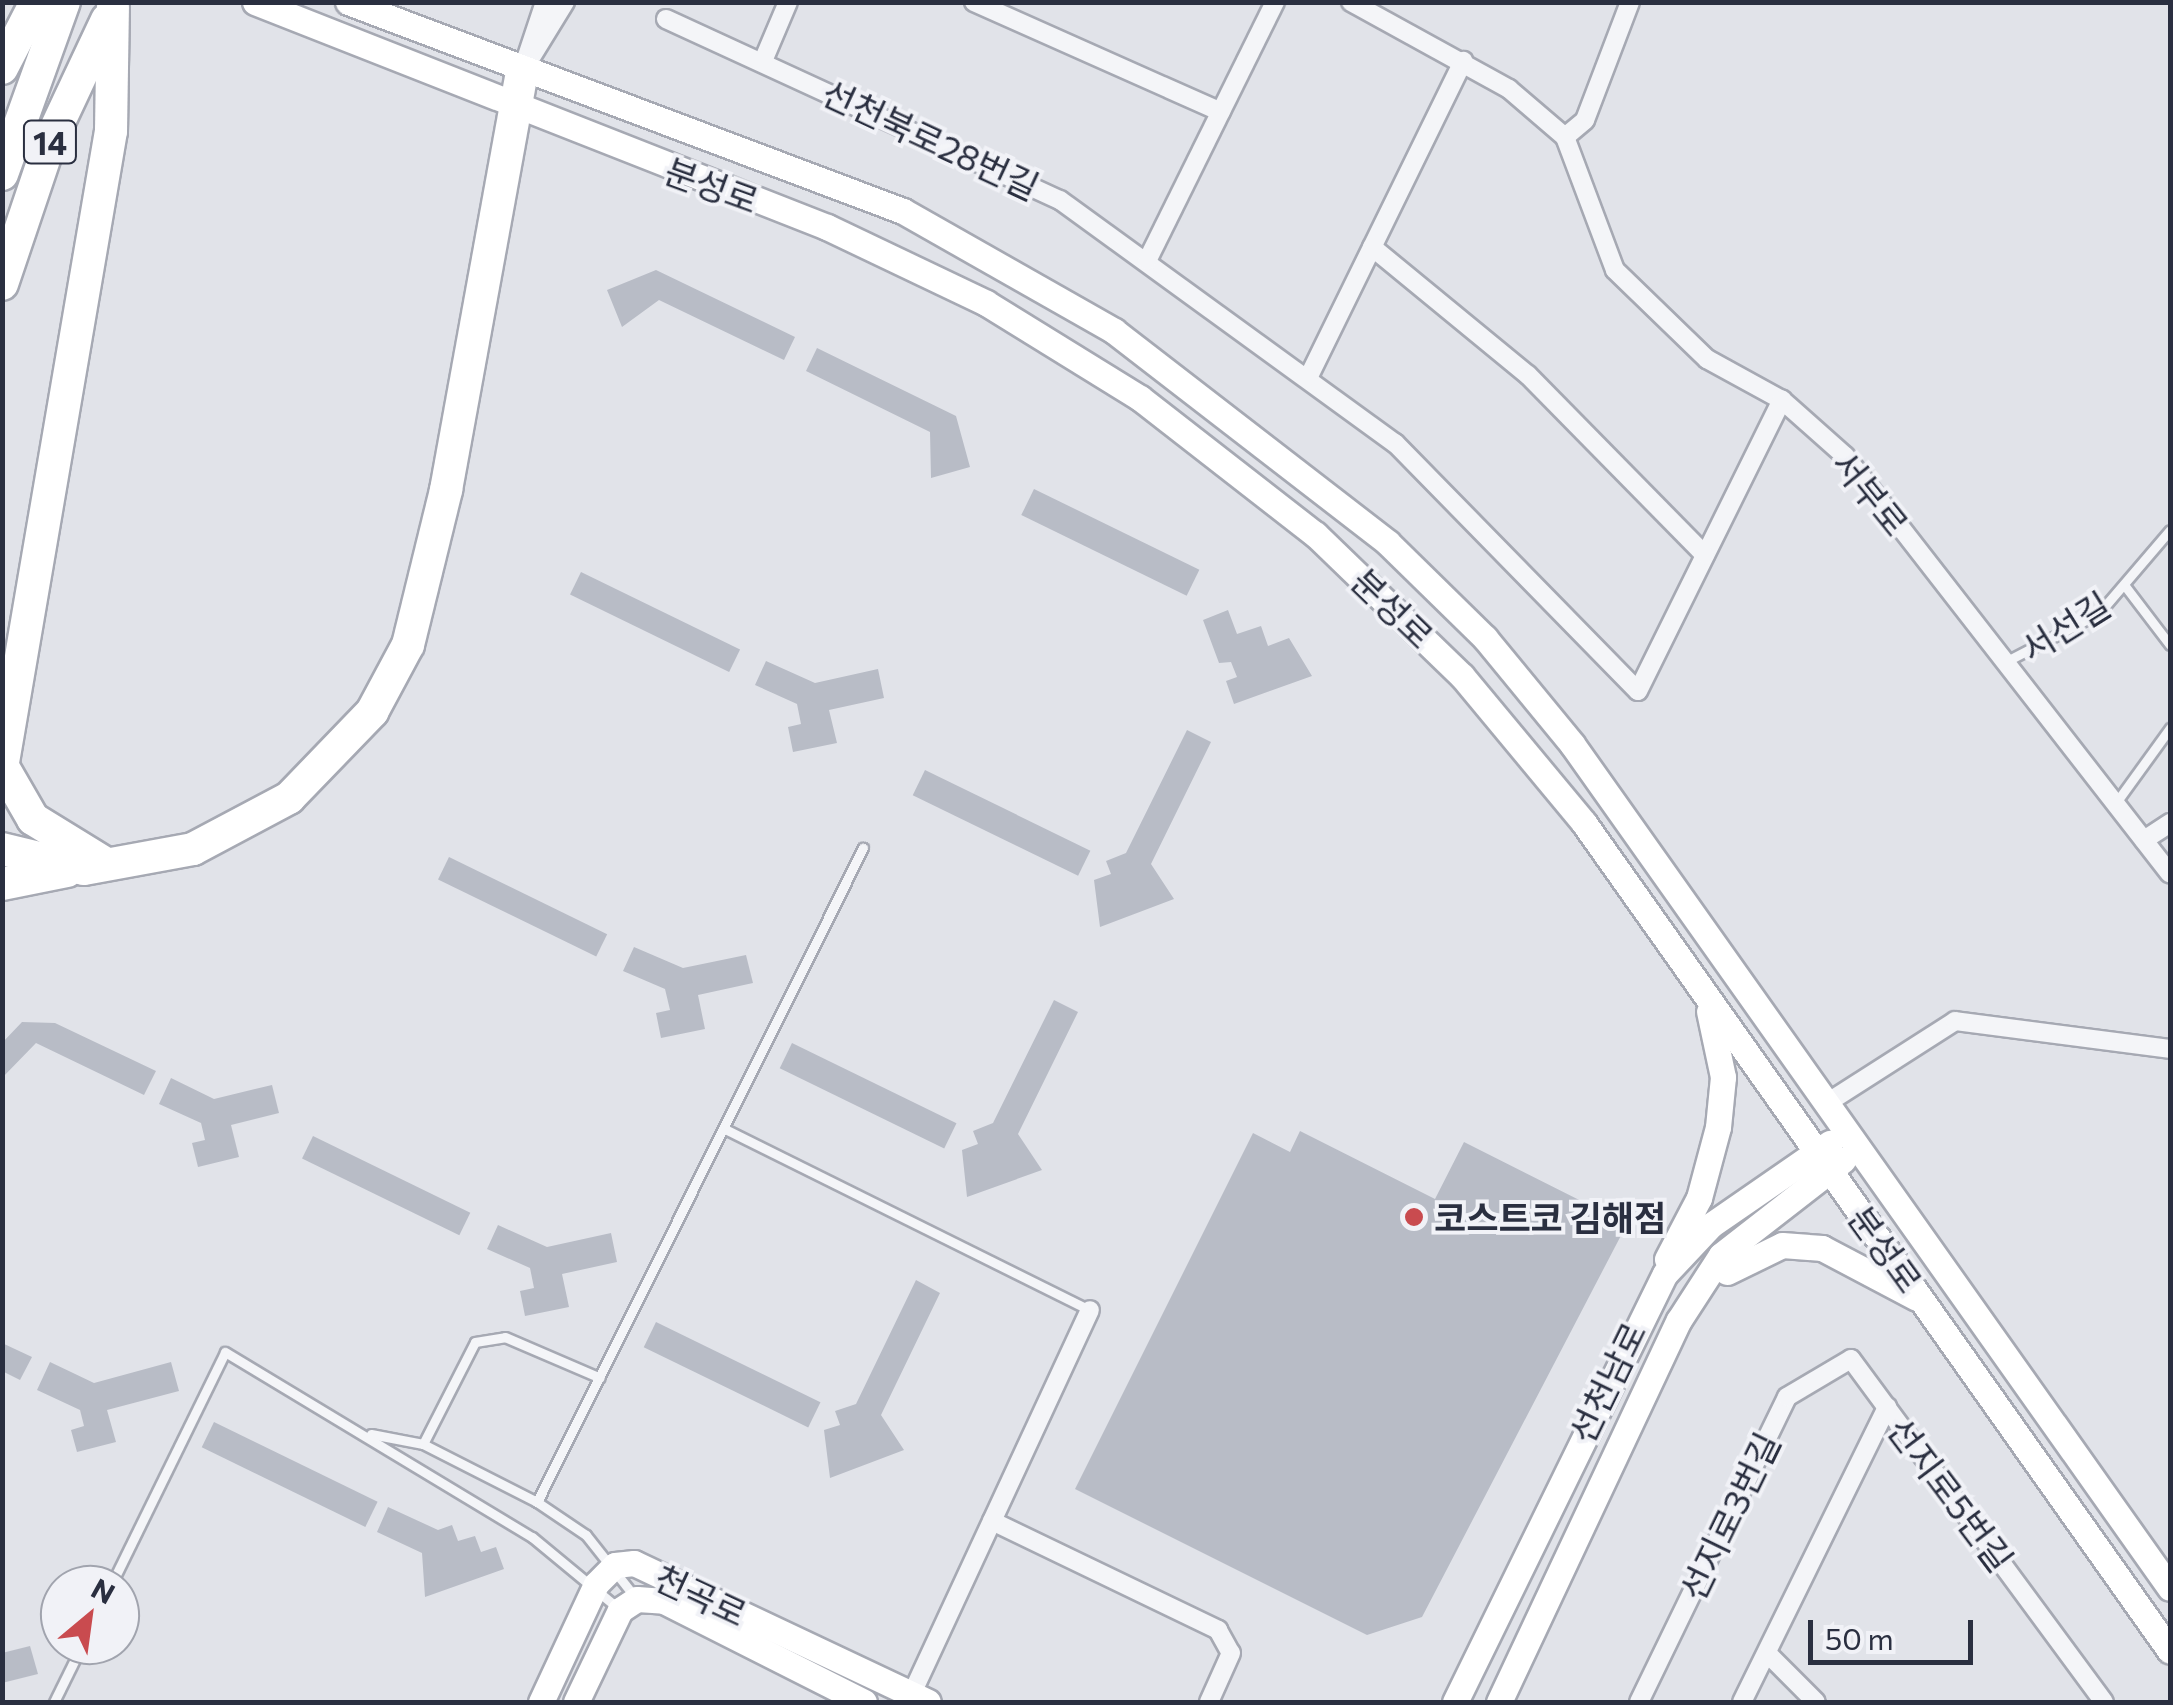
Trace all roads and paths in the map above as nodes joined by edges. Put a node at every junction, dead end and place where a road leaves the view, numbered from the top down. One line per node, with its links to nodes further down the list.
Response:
1 (36, 2): 16 (highway)
2 (64, 2): 21 (highway, 14)
3 (255, 2): 18 (main road, 분성로)
4 (348, 2): 17 (main road)
5 (545, 2): 17 (street)
6 (565, 2): 17 (street)
7 (788, 2): 14 (street)
8 (974, 2): 19 (street)
9 (1276, 2): 19 (street)
10 (1351, 2): 15 (street)
11 (1630, 2): 20 (street)
12 (114, 5): 24 (highway, 14); 33 (highway)
13 (666, 19): 14 (street, 선천북로28번길)
14 (763, 61): 23 (street, 선천북로28번길)
15 (1463, 61): 20 (street); 22 (street)
16 (2, 68)
17 (522, 72): 18 (highway); 44 (main road, 분성로)
18 (516, 108): 39 (highway); 42 (main road, 분성로)
19 (1221, 112): 23 (street)
20 (1565, 136): 26 (street, 서부로)
21 (2, 174)
22 (1372, 247): 25 (street); 28 (street)
23 (1147, 261): 25 (street, 선천북로28번길)
24 (2, 284)
25 (1309, 376): 28 (street, 선천북로28번길)
26 (1782, 400): 28 (street); 31 (street, 서부로)
27 (2170, 530): 29 (lane, 서선길)
28 (1705, 555)
29 (2125, 586): 30 (lane, 서선길); 31 (lane, 서선길)
30 (2170, 645)
31 (2003, 663): 34 (street, 서부로)
32 (2170, 728): 34 (lane)
33 (3, 768): 39 (highway)
34 (2116, 804): 36 (street, 서부로)
35 (2170, 823): 36 (street)
36 (2144, 840): 40 (street, 서부로)
37 (863, 848): 45 (lane)
38 (2, 849): 39 (highway)
39 (96, 867): 41 (highway)
40 (2170, 874)
41 (2, 884)
42 (1706, 996): 47 (main road, 분성로); 51 (main road)
43 (2170, 1049): 44 (street)
44 (1826, 1103): 46 (main road, 분성로)
45 (725, 1129): 50 (lane); 52 (lane)
46 (1853, 1141): 47 (main road, 선천남로); 61 (main road, 분성로)
47 (1823, 1161): 48 (main road, 선천남로); 49 (main road, 분성로); 51 (main road, 선천남로)
48 (1692, 1300): 49 (main road); 73 (main road, 선천남로)
49 (1924, 1302): 63 (main road, 분성로)
50 (1090, 1310): 57 (street)
51 (1636, 1320): 72 (main road, 선천남로)
52 (600, 1378): 55 (lane); 56 (lane)
53 (1887, 1407): 64 (street, 선지로5번길); 74 (street, 선지로3번길); 77 (street, 선지로5번길)
54 (368, 1434): 55 (lane); 58 (lane); 60 (lane)
55 (423, 1444): 56 (lane)
56 (537, 1502): 59 (lane)
57 (992, 1521): 66 (street); 71 (street)
58 (122, 1565)
59 (615, 1565): 60 (main road, 천곡로); 62 (lane); 66 (main road, 천곡로)
60 (596, 1584): 62 (lane); 68 (main road, 천곡로)
61 (2170, 1588)
62 (628, 1604): 69 (main road, 천곡로); 70 (main road, 천곡로)
63 (2170, 1651)
64 (1766, 1653): 75 (street, 선지로5번길); 76 (street)
65 (72, 1665): 67 (lane)
66 (916, 1700)
67 (54, 1702)
68 (541, 1702)
69 (576, 1702)
70 (864, 1702)
71 (1209, 1702)
72 (1456, 1702)
73 (1499, 1702)
74 (1639, 1702)
75 (1742, 1702)
76 (1816, 1702)
77 (2104, 1702)

